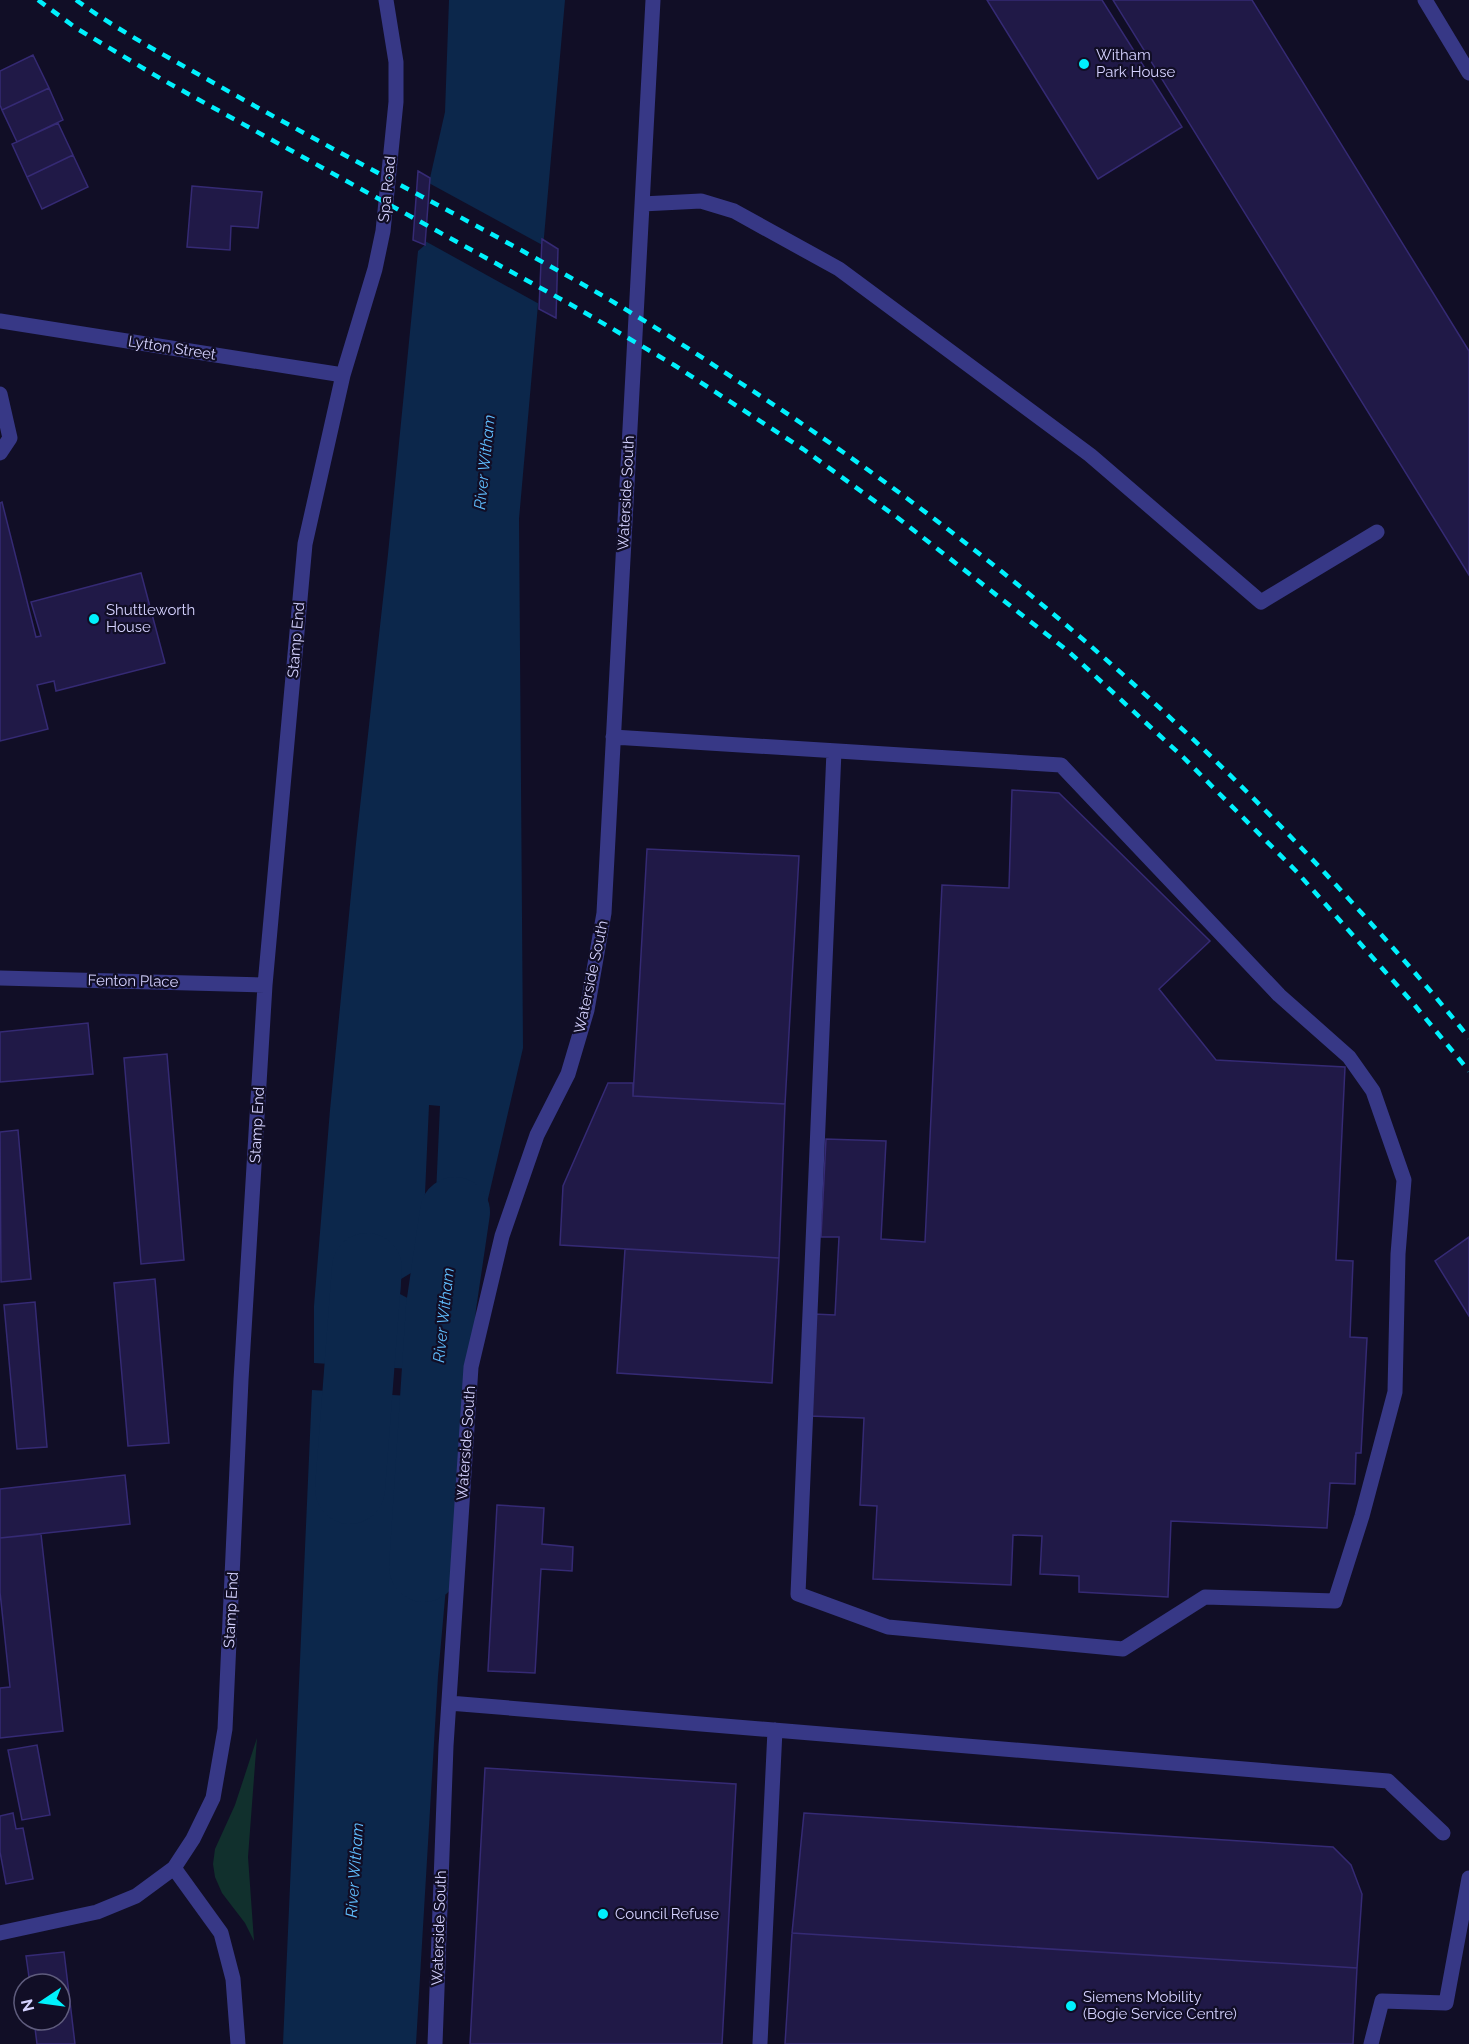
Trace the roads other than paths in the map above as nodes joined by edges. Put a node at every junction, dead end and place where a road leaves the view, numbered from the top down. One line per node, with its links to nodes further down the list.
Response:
1 (386, 0): 7 (street, Spa Road)
2 (652, 0): 5 (street, Waterside South)
3 (1425, 0): 4 (street)
4 (1469, 73)
5 (642, 204): 10 (street); 11 (street, Waterside South)
6 (0, 325): 7 (street, Lytton Street)
7 (343, 375): 14 (street, Stamp End)
8 (0, 394): 9 (street)
9 (0, 453)
10 (1377, 532)
11 (613, 737): 12 (street); 15 (street, Waterside South)
12 (834, 751): 12 (street)
13 (0, 978): 14 (street, Fenton Place)
14 (265, 985): 18 (street, Stamp End)
15 (449, 1703): 16 (street); 23 (street, Waterside South)
16 (775, 1730): 17 (street); 21 (street)
17 (1443, 1833)
18 (174, 1868): 20 (street); 22 (street)
19 (1469, 1878): 24 (street)
20 (0, 1933)
21 (760, 2043)
22 (238, 2044)
23 (435, 2044)
24 (1371, 2044)

